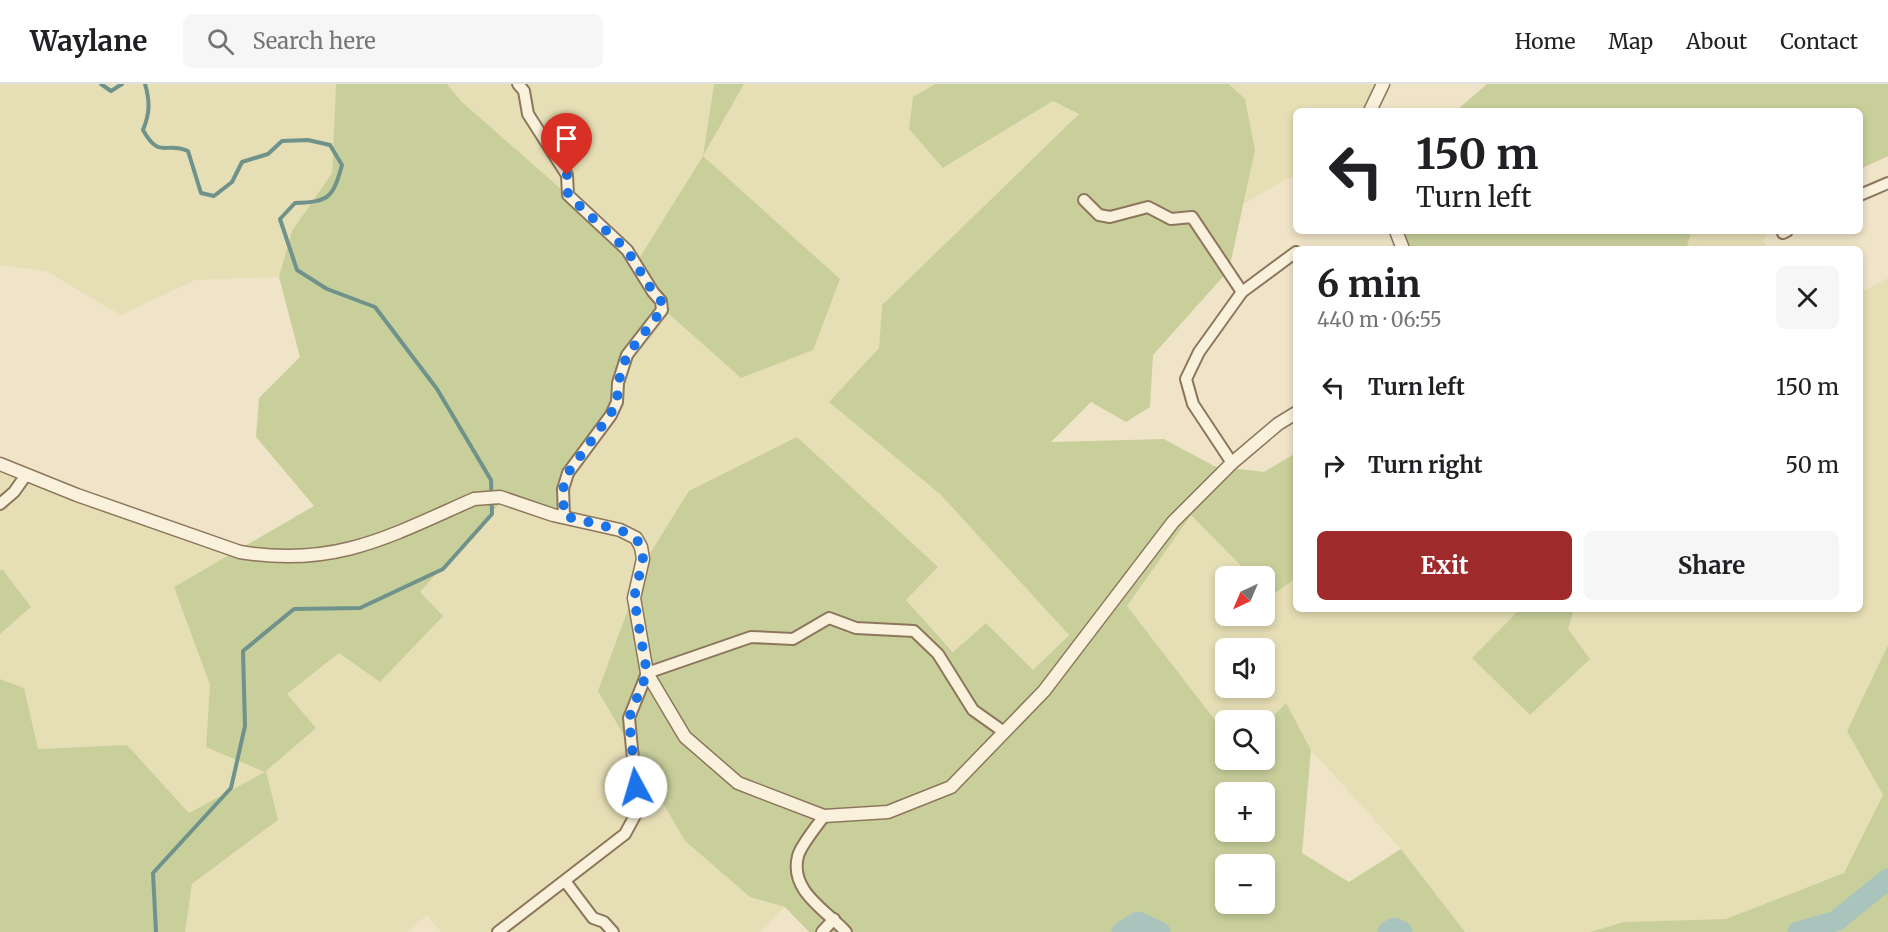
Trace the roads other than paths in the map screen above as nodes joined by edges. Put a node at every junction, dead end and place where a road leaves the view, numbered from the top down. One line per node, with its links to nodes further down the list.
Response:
1 (518, 84): 14 (street)
2 (1383, 84): 3 (street)
3 (1371, 108)
4 (1888, 183): 5 (street)
5 (1863, 194)
6 (1084, 200): 8 (street)
7 (1293, 254): 8 (street)
8 (1242, 292): 10 (street)
9 (1293, 415): 10 (street)
10 (1232, 463): 16 (street)
11 (0, 464): 12 (street)
12 (26, 475): 13 (street); 14 (street)
13 (0, 504)
14 (564, 516): 15 (street)
15 (647, 673): 16 (street); 17 (street); 18 (street)
16 (1004, 732): 17 (street)
17 (824, 816): 19 (street)
18 (566, 881): 20 (street); 21 (street)
19 (834, 919): 22 (street); 23 (street)
20 (498, 932)
21 (613, 932)
22 (822, 932)
23 (846, 932)

